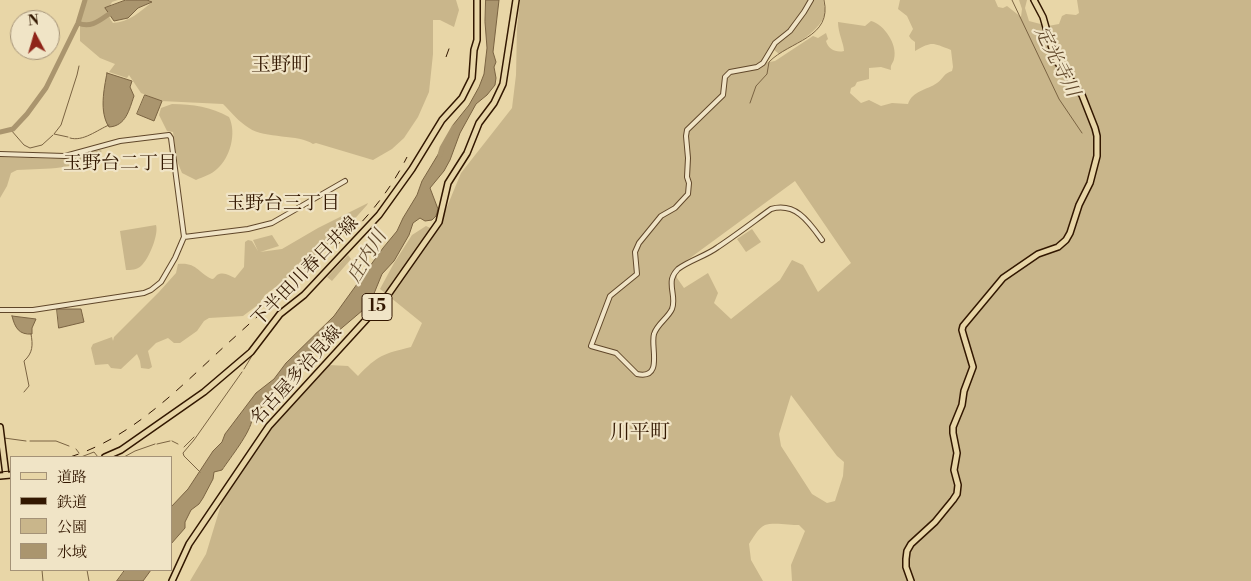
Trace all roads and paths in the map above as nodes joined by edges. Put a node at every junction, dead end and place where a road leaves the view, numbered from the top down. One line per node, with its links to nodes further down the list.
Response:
1 (477, 0): 11 (main road, 下半田川春日井線)
2 (516, 0): 14 (main road, 名古屋多治見線 / 15)
3 (810, 0): 8 (street)
4 (1034, 0): 15 (main road)
5 (0, 154): 7 (street)
6 (344, 181): 7 (street)
7 (184, 237): 9 (street)
8 (822, 240)
9 (0, 310)
10 (0, 427): 12 (main road)
11 (107, 456)
12 (9, 475): 13 (main road)
13 (0, 476)
14 (172, 581)
15 (911, 581)

